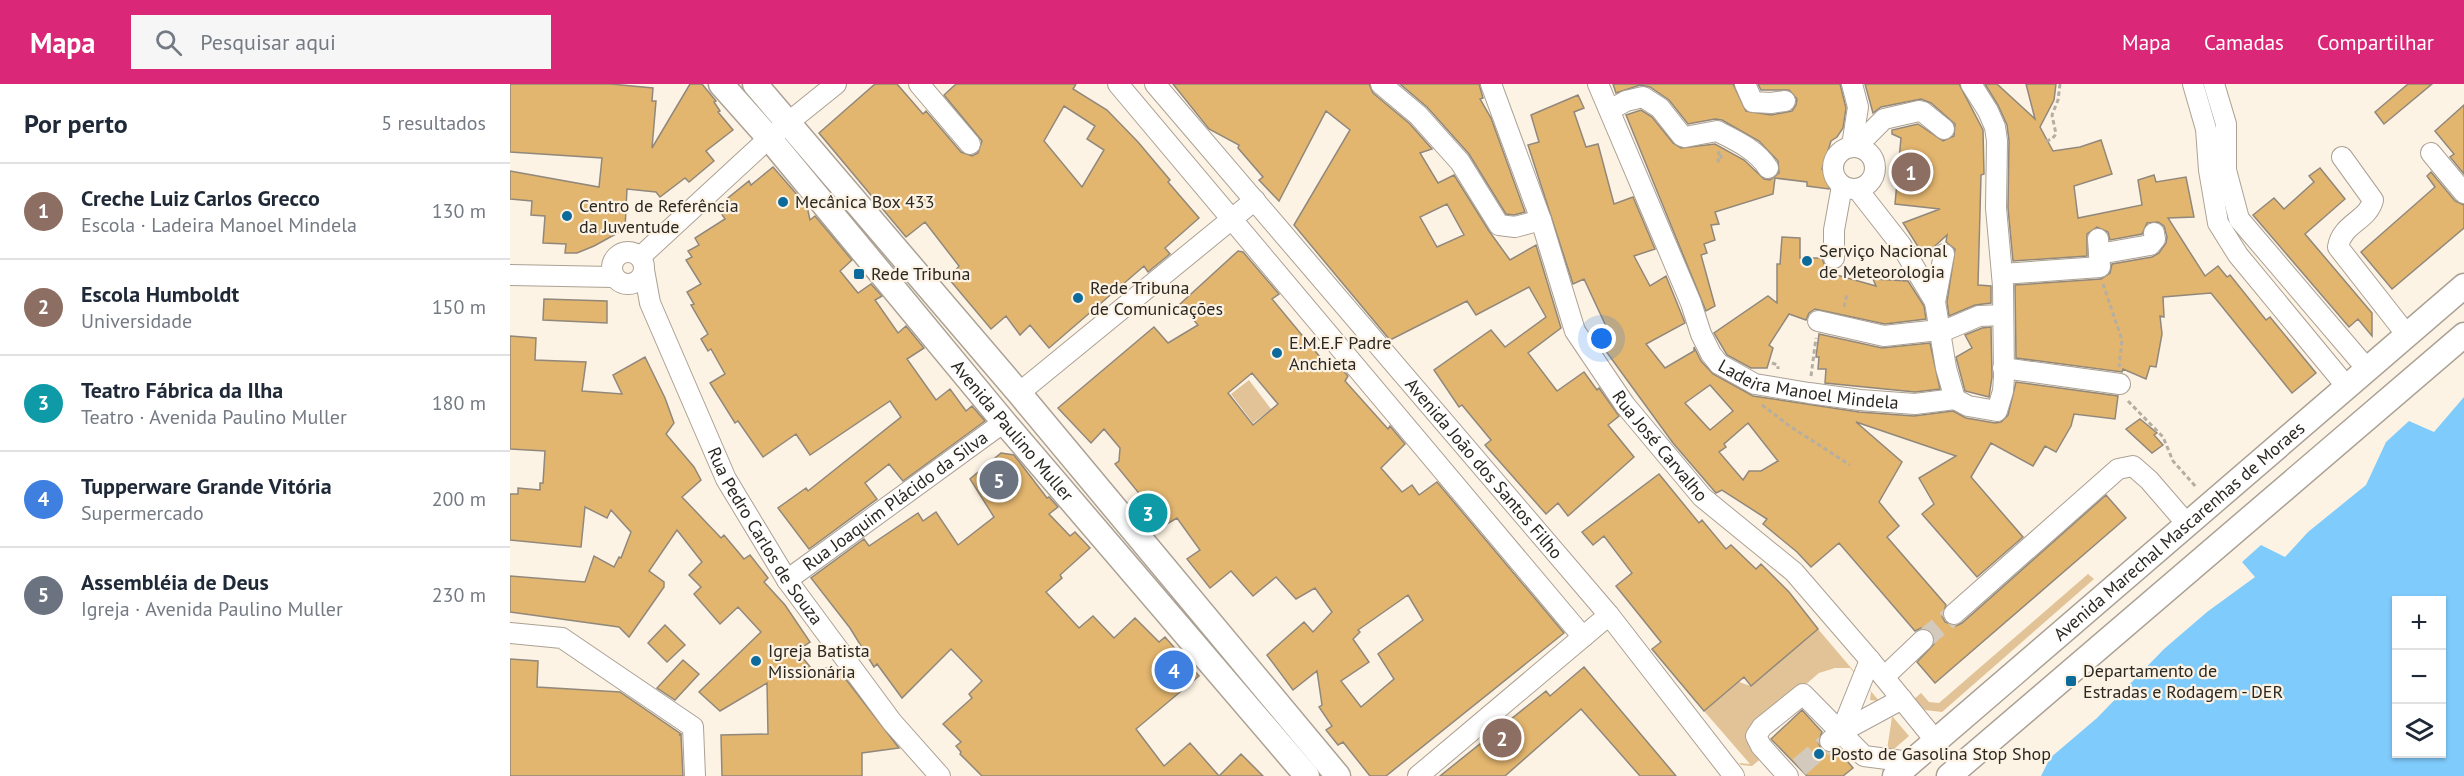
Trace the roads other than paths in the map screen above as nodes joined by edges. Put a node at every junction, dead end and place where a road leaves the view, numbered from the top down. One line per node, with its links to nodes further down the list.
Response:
1 (721, 84): 19 (main road, Avenida Paulino Muller)
2 (755, 84): 17 (main road, Avenida Paulino Muller)
3 (836, 84): 17 (street)
4 (919, 84): 20 (street)
5 (1118, 84): 28 (street, Avenida João dos Santos Filho)
6 (1155, 84): 27 (street, Avenida João dos Santos Filho)
7 (1381, 84): 29 (street)
8 (1491, 84): 29 (street, Rua José Carvalho)
9 (1598, 84): 16 (street, Ladeira Manoel Mindela)
10 (1745, 84): 15 (street)
11 (1852, 84): 21 (street)
12 (1971, 84): 35 (street)
13 (2193, 84): 52 (street)
14 (2214, 84): 50 (street)
15 (1785, 101)
16 (1610, 110): 24 (street); 54 (street, Ladeira Manoel Mindela)
17 (788, 124): 19 (street); 33 (main road, Avenida Paulino Muller)
18 (1944, 129): 21 (street)
19 (769, 138): 34 (street); 37 (main road, Avenida Paulino Muller)
20 (970, 144)
21 (1855, 146): 25 (street); 25 (street)
22 (2431, 153): 26 (street)
23 (2342, 158): 46 (street)
24 (1768, 168)
25 (1850, 188): 32 (street); 40 (street)
26 (2464, 194)
27 (1255, 200): 28 (street); 59 (street, Avenida João dos Santos Filho)
28 (1233, 220): 53 (street); 61 (street, Avenida João dos Santos Filho)
29 (1541, 220): 63 (street, Rua José Carvalho)
30 (2154, 233): 35 (street)
31 (1944, 254): 40 (street)
32 (1834, 258)
33 (905, 260): 37 (main road); 44 (main road, Avenida Paulino Muller)
34 (642, 264): 38 (street); 38 (street); 41 (street, Rua Pedro Carlos de Souza)
35 (2002, 274): 42 (street)
36 (510, 275): 38 (street)
37 (885, 278): 48 (main road, Avenida Paulino Muller)
38 (620, 281): 41 (street, Rua Pedro Carlos de Souza)
39 (2464, 286): 46 (main road, Avenida Marechal Mascarenhas de Moraes)
40 (1935, 302): 45 (street)
41 (650, 303): 57 (street, Rua Pedro Carlos de Souza)
42 (2003, 315): 45 (street); 49 (street)
43 (1818, 321): 45 (street)
44 (962, 326): 48 (main road); 53 (main road, Avenida Paulino Muller)
45 (1939, 331): 54 (street)
46 (2407, 335): 50 (main road, Avenida Marechal Mascarenhas de Moraes)
47 (2464, 335): 76 (main road, Avenida Marechal Mascarenhas de Moraes)
48 (936, 340): 55 (main road, Avenida Paulino Muller)
49 (2003, 368): 51 (street); 54 (street)
50 (2367, 369): 52 (main road, Avenida Marechal Mascarenhas de Moraes)
51 (2120, 384)
52 (2347, 387): 56 (main road, Avenida Marechal Mascarenhas de Moraes)
53 (1019, 393): 73 (main road, Avenida Paulino Muller)
54 (1955, 399)
55 (1004, 422): 57 (street, Rua Joaquim Plácido da Silva); 72 (main road, Avenida Paulino Muller)
56 (2187, 525): 58 (street); 67 (main road, Avenida Marechal Mascarenhas de Moraes)
57 (787, 580): 71 (street, Rua Pedro Carlos de Souza)
58 (1954, 614)
59 (1609, 615): 61 (street); 75 (street, Avenida João dos Santos Filho)
60 (510, 633): 70 (street)
61 (1583, 637): 74 (street)
62 (1923, 640): 64 (street)
63 (1869, 660): 64 (street, Rua José Carvalho); 66 (street)
64 (1884, 677): 65 (street, Rua José Carvalho)
65 (1902, 699): 66 (street); 67 (street, Rua José Carvalho)
66 (1836, 737): 68 (street); 69 (street)
67 (1935, 740): 68 (main road, Avenida Marechal Mascarenhas de Moraes)
68 (1903, 769)
69 (1791, 773)
70 (695, 776)
71 (940, 776)
72 (1307, 776)
73 (1338, 776)
74 (1419, 776)
75 (1734, 776)
76 (1949, 776)

